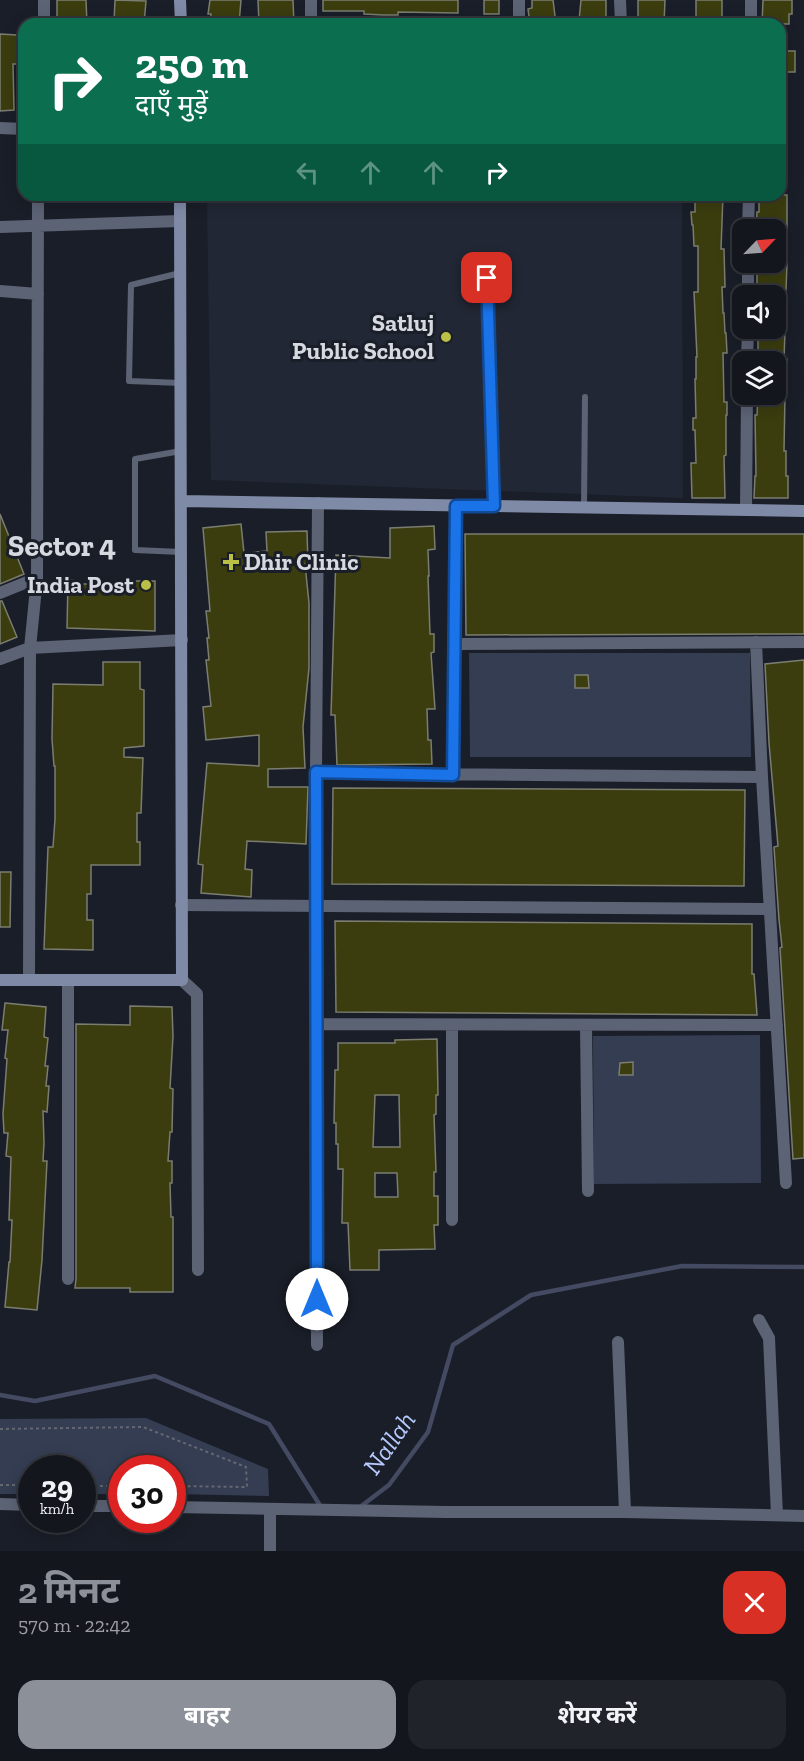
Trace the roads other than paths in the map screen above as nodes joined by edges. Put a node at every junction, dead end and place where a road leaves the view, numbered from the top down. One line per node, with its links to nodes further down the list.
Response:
1 (44, 0): 7 (street)
2 (180, 0): 8 (street)
3 (311, 0): 9 (street)
4 (519, 0): 10 (street)
5 (620, 0): 11 (street)
6 (751, 0): 12 (street)
7 (44, 18)
8 (181, 18)
9 (311, 18)
10 (519, 18)
11 (621, 18)
12 (751, 18)
13 (0, 128): 14 (street)
14 (18, 129)
15 (38, 201): 20 (street)
16 (180, 201): 19 (street)
17 (749, 201): 18 (street)
18 (748, 219)
19 (180, 221): 20 (street); 23 (street)
20 (38, 226): 21 (street); 25 (street)
21 (0, 227)
22 (487, 256): 33 (lane)
23 (180, 273): 26 (street); 26 (lane)
24 (0, 291): 25 (street)
25 (38, 294): 38 (street)
26 (181, 382): 29 (street)
27 (585, 397): 34 (lane)
28 (747, 405): 35 (street)
29 (182, 451): 30 (street); 37 (lane)
30 (182, 501): 31 (street); 37 (street)
31 (318, 503): 32 (street); 46 (street)
32 (456, 506): 33 (street); 43 (street)
33 (494, 506): 34 (street)
34 (584, 507): 35 (street)
35 (746, 510): 36 (street)
36 (804, 510)
37 (182, 552): 40 (street)
38 (37, 578): 39 (street); 44 (street)
39 (0, 593)
40 (182, 640): 44 (street); 49 (street)
41 (756, 642): 42 (street); 43 (street); 48 (street)
42 (804, 642)
43 (456, 644): 47 (street)
44 (30, 648): 45 (street); 52 (street)
45 (0, 659)
46 (316, 772): 47 (street); 50 (street)
47 (453, 775): 48 (street)
48 (762, 777): 51 (street)
49 (181, 905): 50 (street); 53 (street)
50 (317, 905): 51 (street); 56 (street)
51 (770, 909): 57 (street)
52 (29, 980): 54 (street); 55 (street)
53 (182, 980): 55 (street); 63 (street)
54 (0, 981)
55 (68, 981): 64 (street)
56 (317, 1024): 58 (street); 67 (street)
57 (777, 1024): 59 (street); 60 (street)
58 (452, 1025): 59 (street); 62 (street)
59 (586, 1025): 61 (street)
60 (786, 1183)
61 (588, 1191)
62 (452, 1220)
63 (198, 1270)
64 (68, 1279)
65 (759, 1320): 73 (street)
66 (618, 1342): 72 (street)
67 (317, 1345)
68 (0, 1504): 69 (street)
69 (18, 1505)
70 (186, 1507): 71 (street)
71 (270, 1509): 72 (street); 75 (street)
72 (625, 1512): 73 (street)
73 (777, 1515): 74 (street)
74 (804, 1516)
75 (270, 1551)

